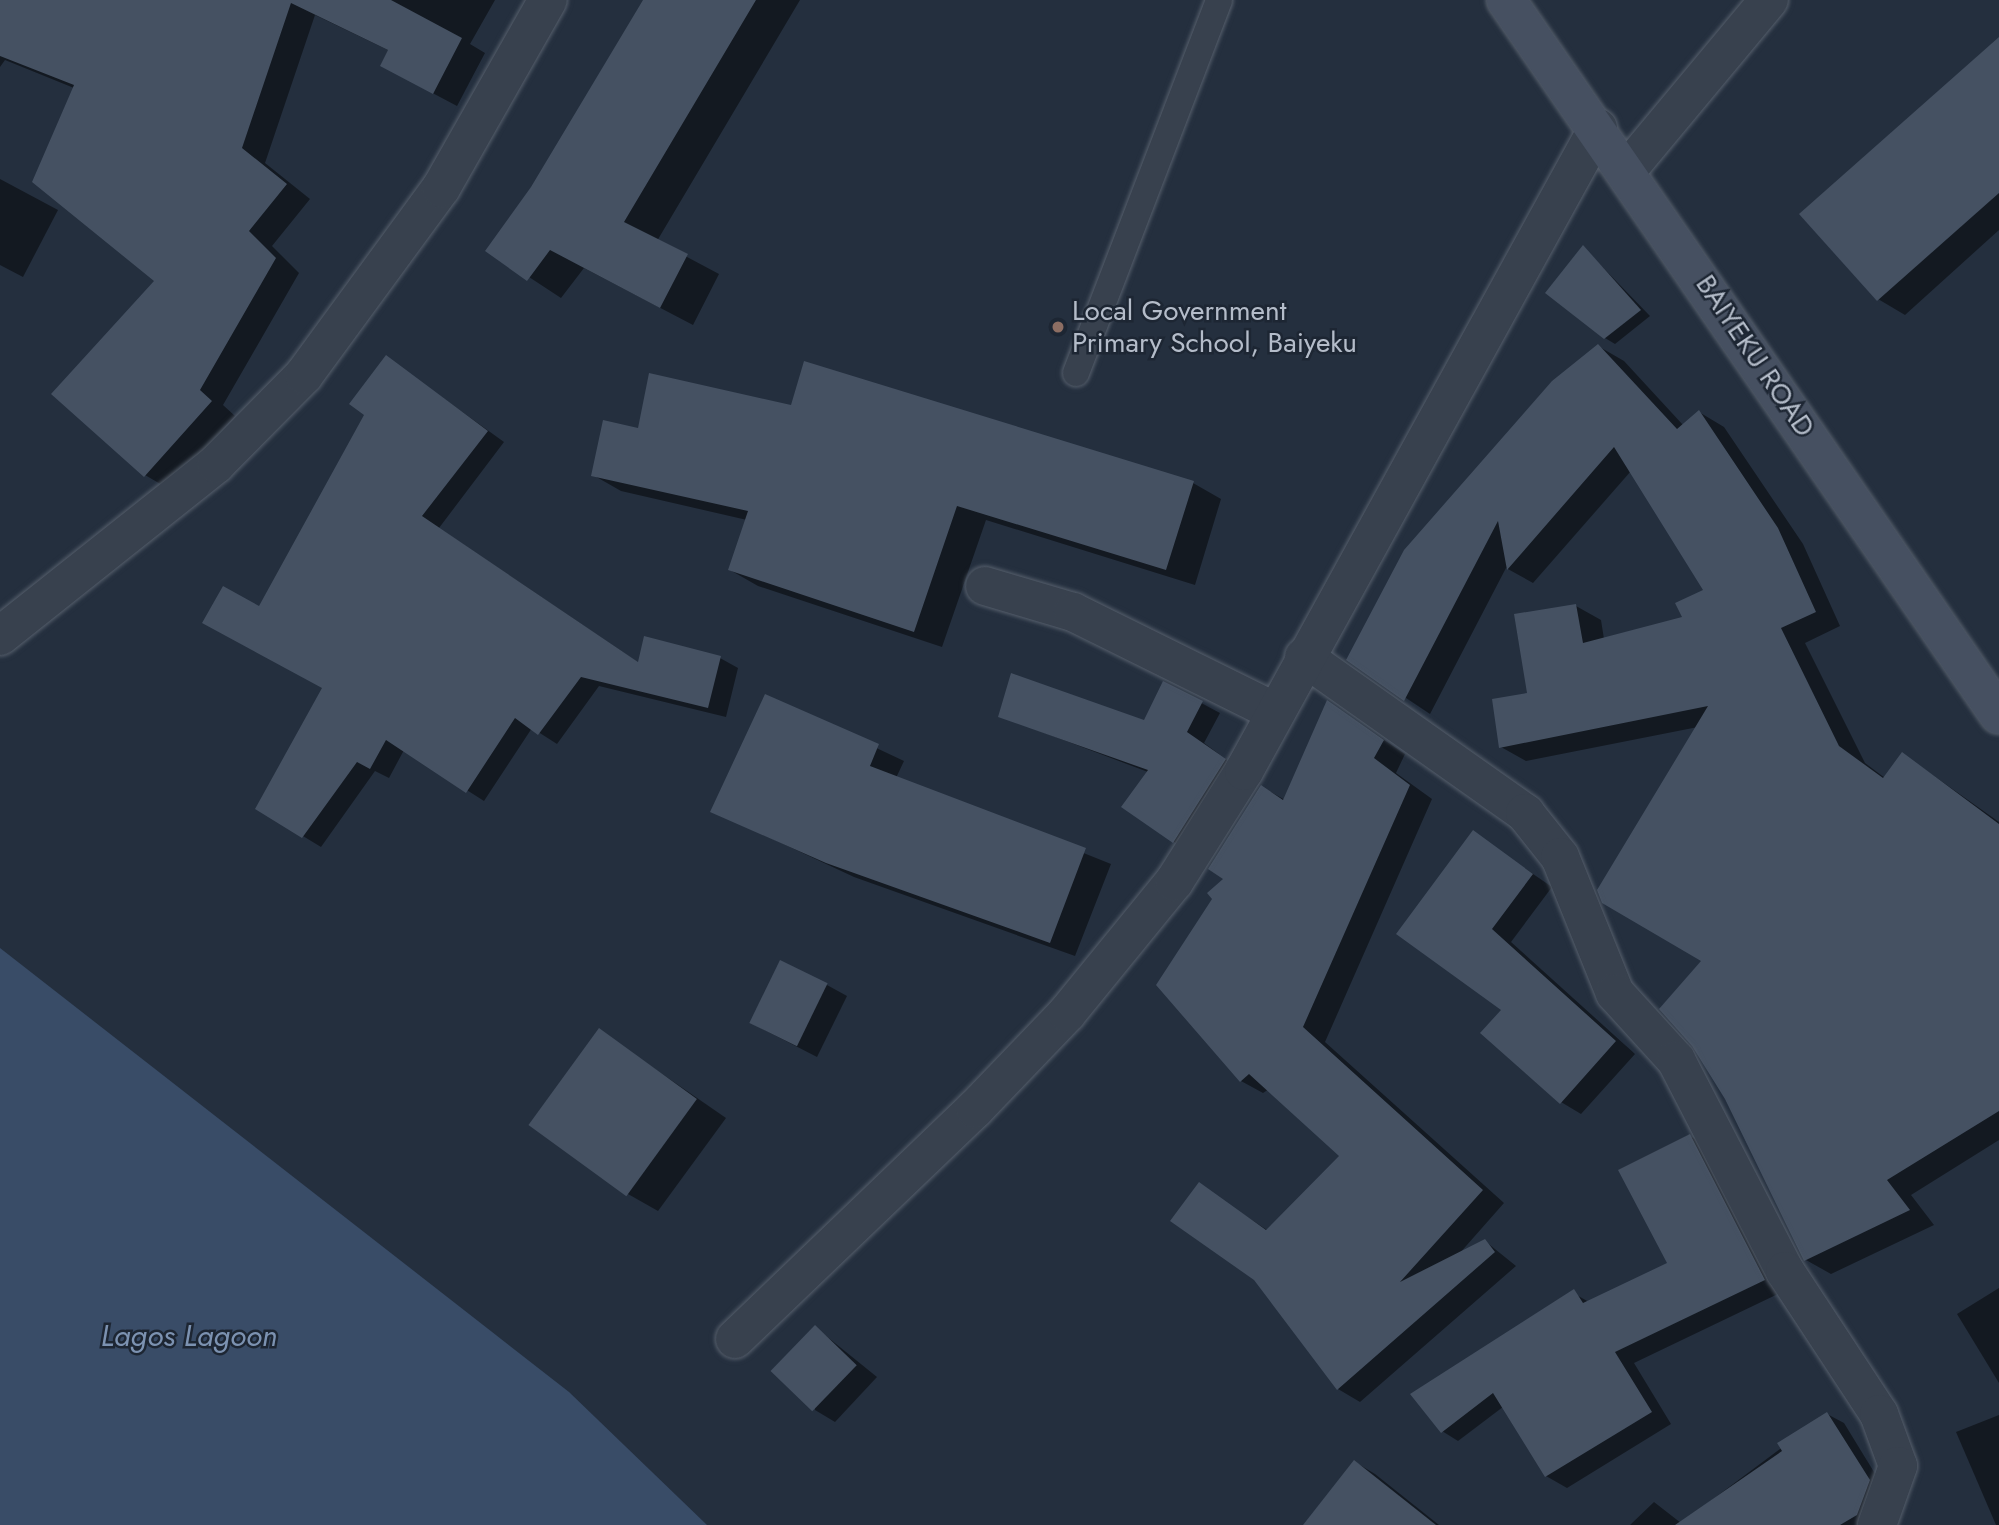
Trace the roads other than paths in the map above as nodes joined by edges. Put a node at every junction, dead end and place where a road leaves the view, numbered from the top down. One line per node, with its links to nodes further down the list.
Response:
1 (548, 0): 9 (street)
2 (1219, 0): 7 (lane)
3 (1506, 0): 5 (main road, BAIYEKU ROAD)
4 (1769, 0): 6 (street)
5 (1598, 128): 6 (main road, BAIYEKU ROAD); 10 (street)
6 (1628, 169): 12 (main road, BAIYEKU ROAD)
7 (1076, 373)
8 (985, 586): 11 (street)
9 (0, 636)
10 (1304, 657): 11 (street); 14 (street)
11 (1275, 712): 13 (street)
12 (1999, 715)
13 (735, 1339)
14 (1877, 1525)

